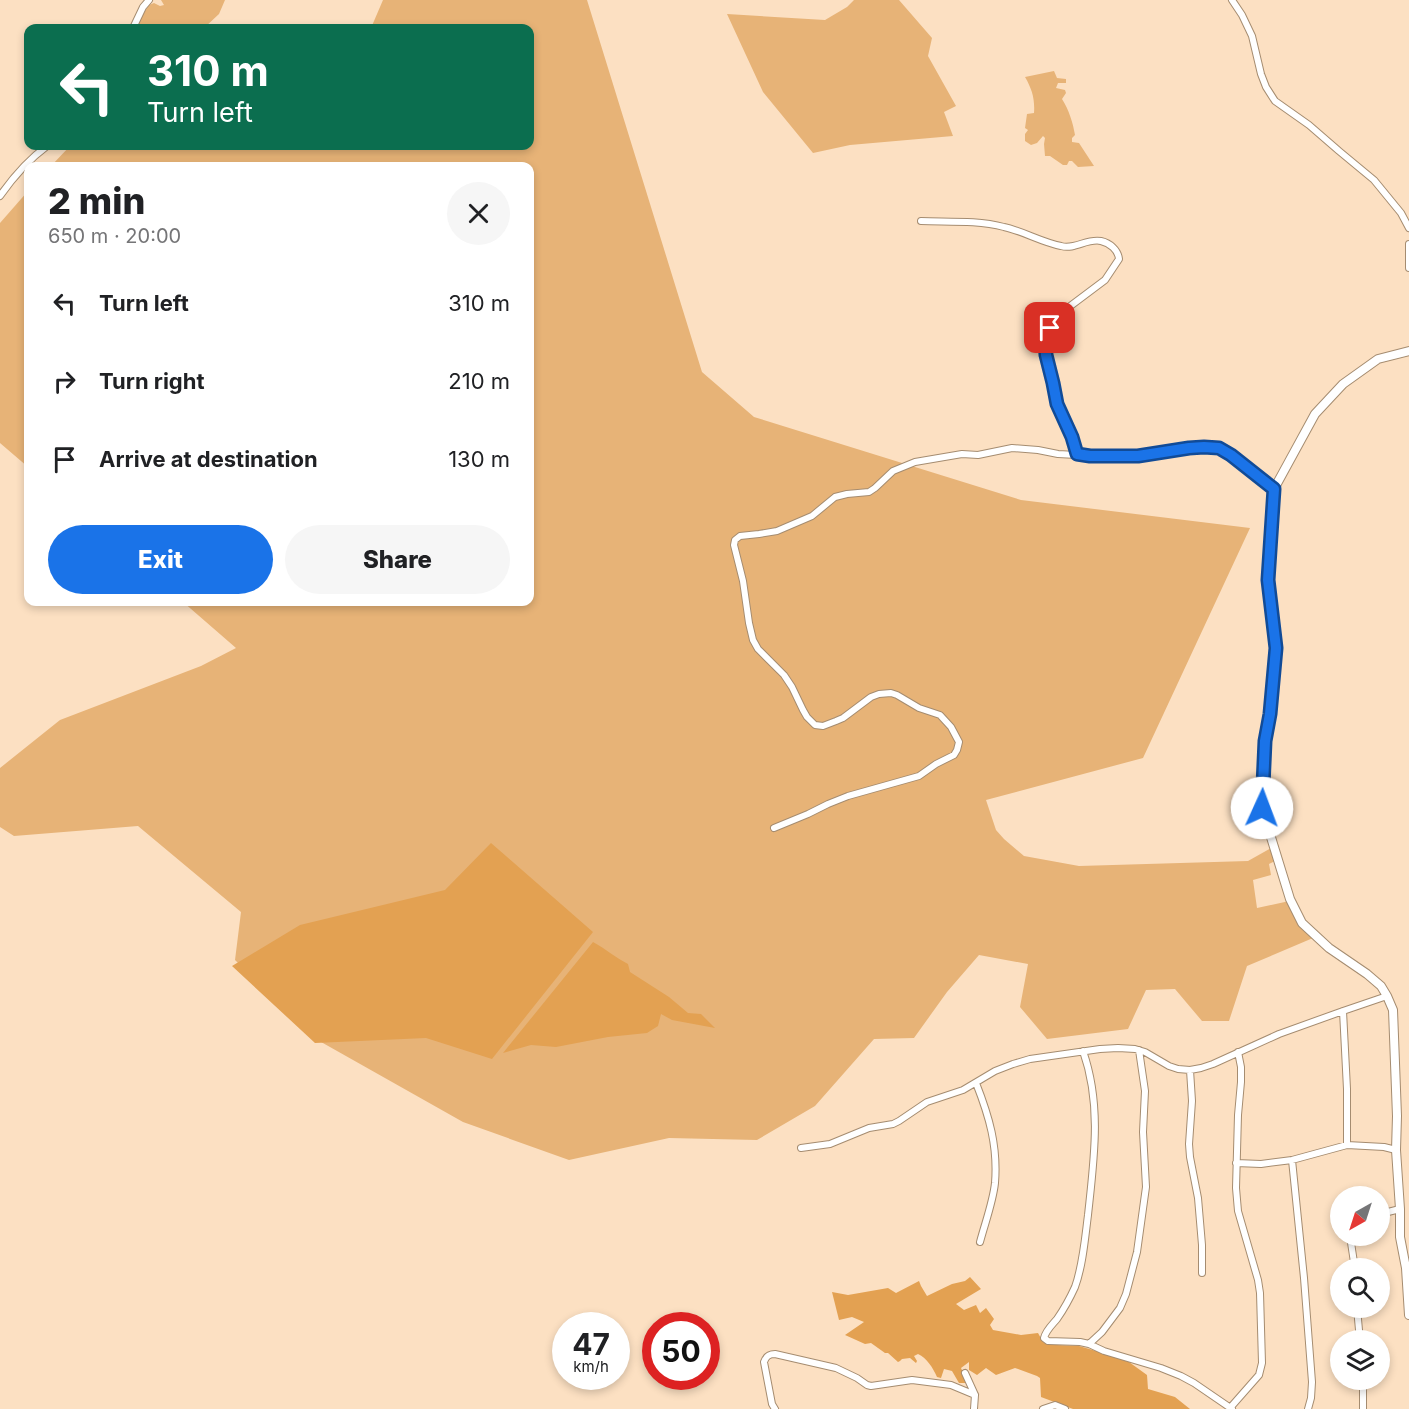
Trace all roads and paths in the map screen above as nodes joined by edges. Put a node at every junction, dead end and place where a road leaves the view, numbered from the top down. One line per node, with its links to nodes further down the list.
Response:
1 (149, 0): 3 (street)
2 (1232, 0): 9 (street)
3 (135, 24)
4 (42, 150): 5 (street)
5 (27, 162)
6 (24, 165): 7 (street)
7 (0, 196)
8 (921, 221): 13 (street)
9 (1409, 228)
10 (1409, 244): 11 (street)
11 (1409, 268)
12 (1409, 351): 14 (main road)
13 (1077, 454): 14 (street); 15 (street)
14 (1274, 489): 16 (main road)
15 (774, 828)
16 (1387, 996): 17 (street); 25 (main road)
17 (1342, 1011): 20 (street); 23 (street)
18 (1139, 1050): 19 (street); 21 (street); 33 (street)
19 (1083, 1051): 22 (street); 33 (street)
20 (1238, 1052): 21 (street); 27 (street)
21 (1190, 1070): 31 (street)
22 (976, 1083): 24 (street); 30 (street)
23 (1347, 1145): 25 (street); 26 (street)
24 (801, 1148)
25 (1396, 1150): 28 (main road)
26 (1292, 1160): 27 (street); 42 (street)
27 (1236, 1163): 37 (street)
28 (1400, 1209): 29 (street); 32 (main road)
29 (1390, 1212)
30 (980, 1242)
31 (1202, 1273)
32 (1409, 1315)
33 (1089, 1344): 37 (street)
34 (965, 1373): 36 (street)
35 (1363, 1390): 43 (street)
36 (975, 1395): 38 (street); 39 (street)
37 (1231, 1408)
38 (775, 1409)
39 (974, 1409)
40 (1043, 1409): 41 (street)
41 (1065, 1409)
42 (1308, 1409)
43 (1363, 1409)

